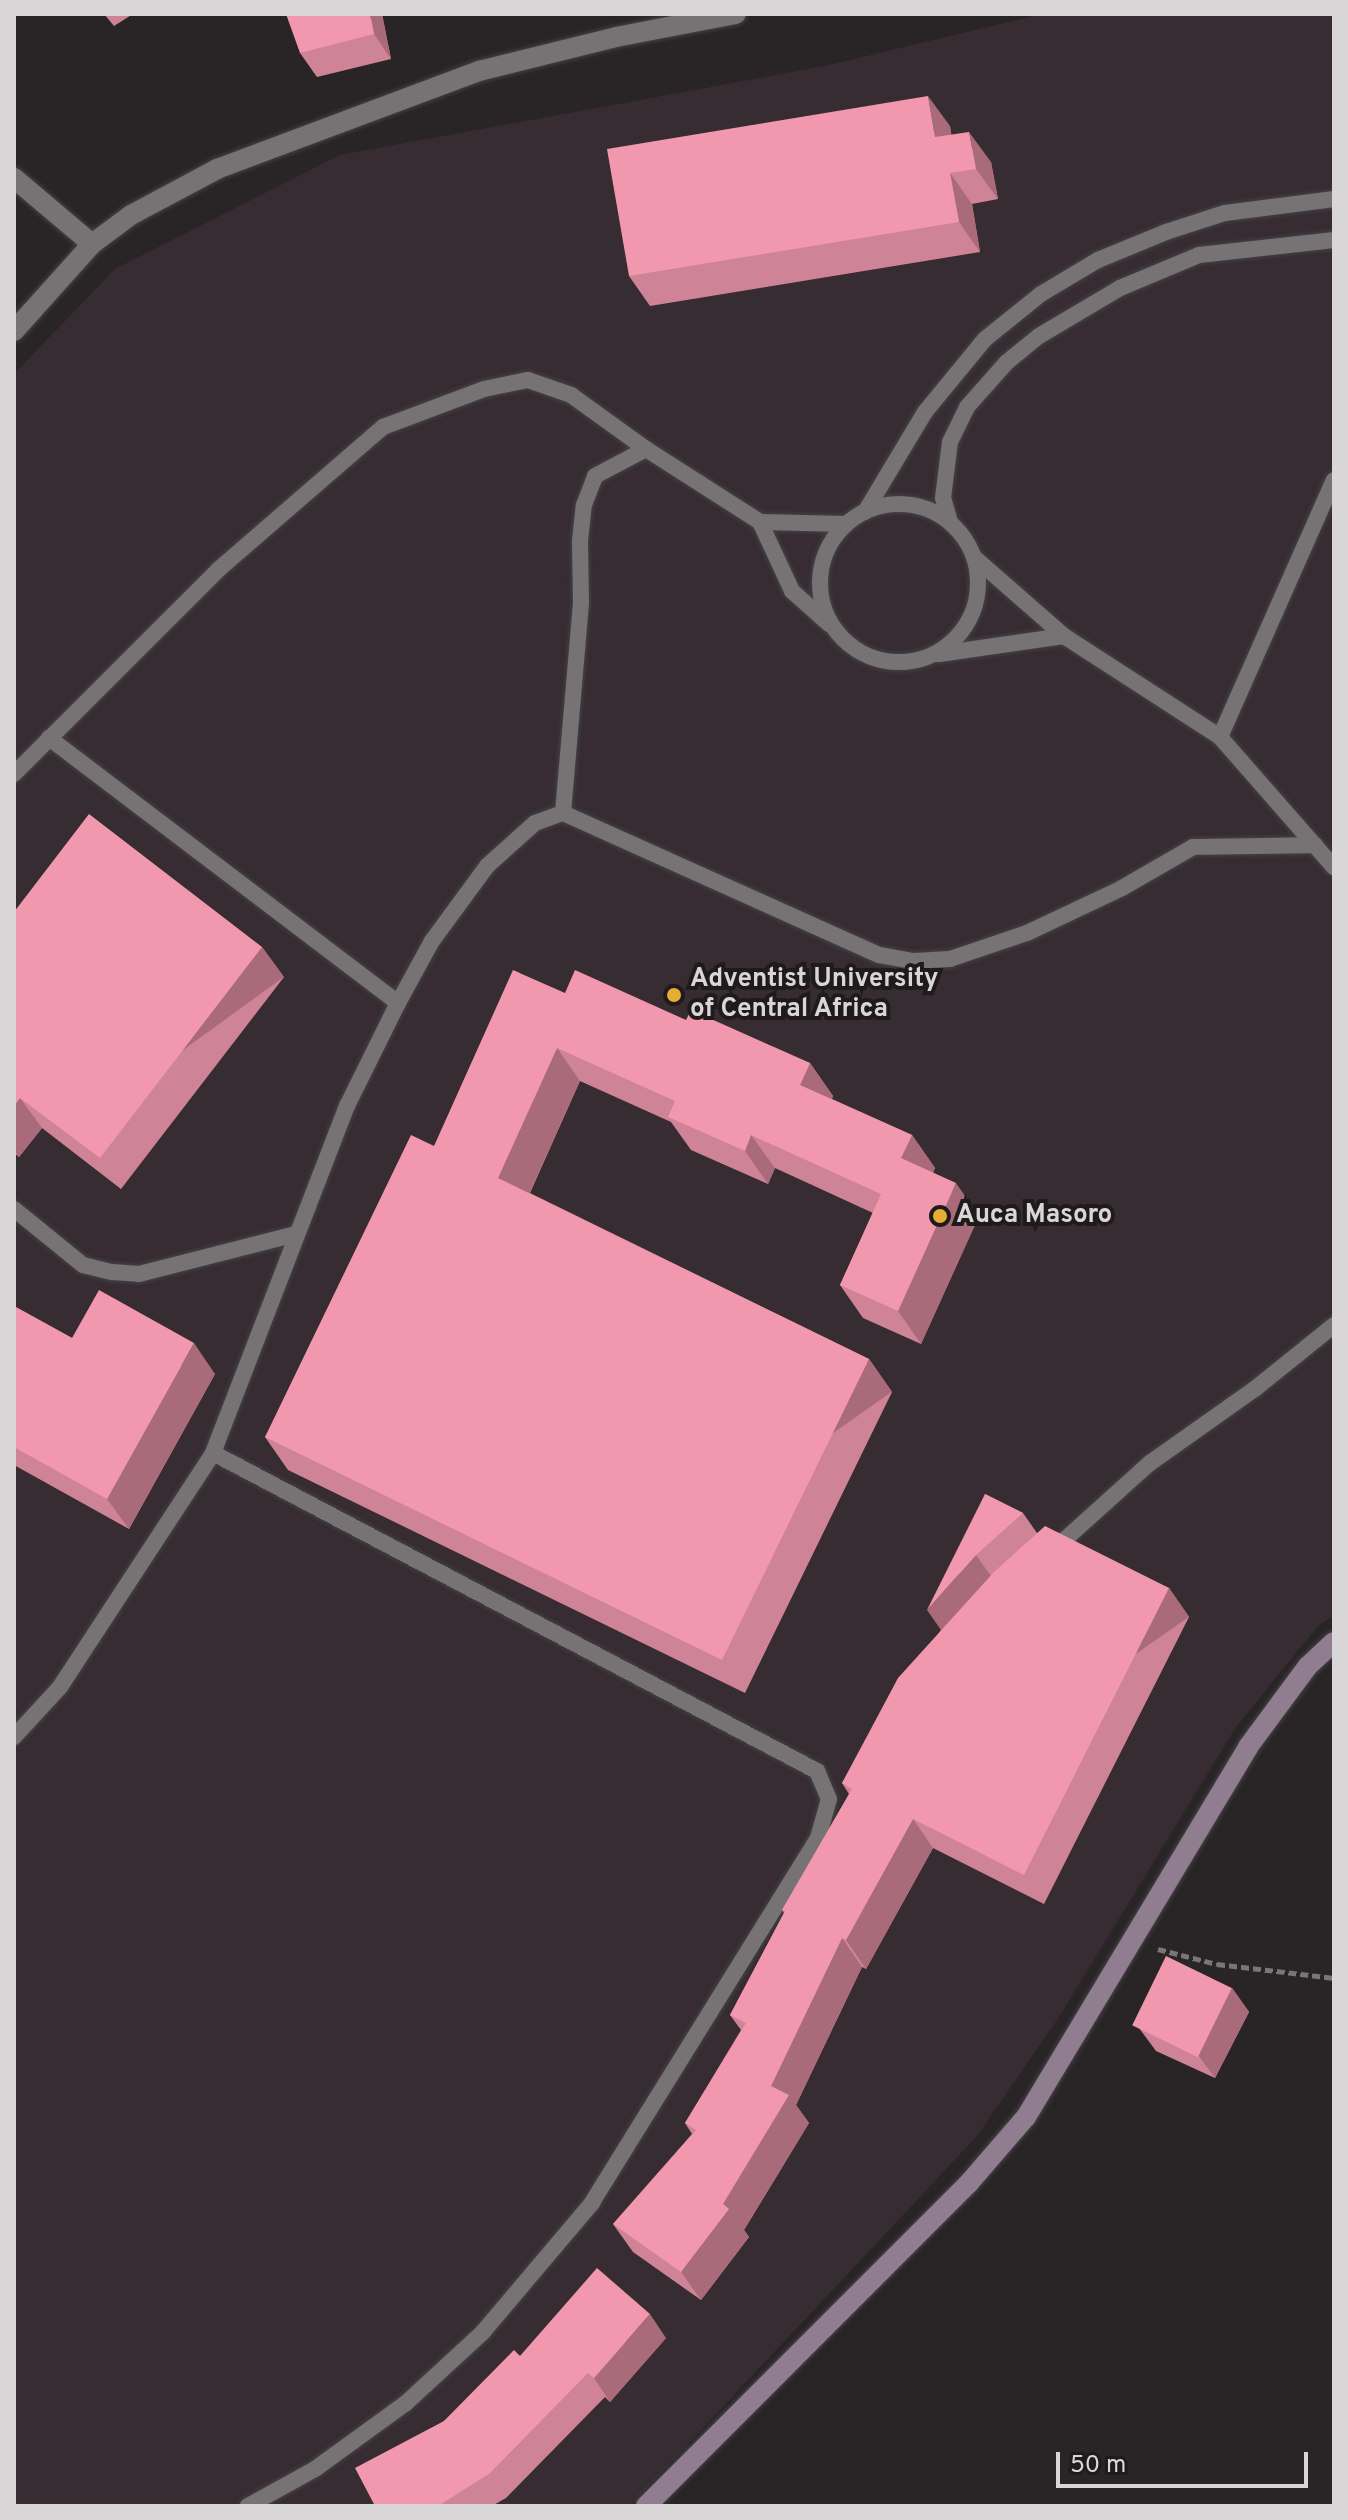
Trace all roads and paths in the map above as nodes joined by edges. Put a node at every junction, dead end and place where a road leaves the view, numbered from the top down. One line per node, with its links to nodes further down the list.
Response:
1 (736, 14): 5 (street)
2 (14, 178): 5 (street)
3 (1334, 199): 9 (lane)
4 (1334, 240): 11 (lane)
5 (92, 244): 6 (street)
6 (14, 331)
7 (646, 449): 10 (lane); 18 (lane); 20 (lane)
8 (1334, 480): 17 (lane)
9 (865, 512): 11 (lane); 12 (lane)
10 (760, 522): 12 (lane); 14 (lane)
11 (950, 522): 13 (lane)
12 (846, 524): 14 (lane)
13 (976, 559): 15 (lane); 16 (lane)
14 (833, 627): 16 (lane)
15 (1064, 636): 16 (lane); 17 (lane)
16 (934, 655)
17 (1220, 737): 21 (lane)
18 (49, 738): 19 (lane); 23 (lane)
19 (14, 774)
20 (563, 813): 21 (lane); 23 (lane)
21 (1315, 845): 22 (lane)
22 (1334, 867)
23 (398, 1003): 25 (lane)
24 (14, 1209): 25 (lane)
25 (296, 1234): 27 (lane)
26 (1334, 1325): 28 (lane)
27 (213, 1453): 30 (lane); 33 (lane)
28 (1039, 1563)
29 (1334, 1642): 31 (street)
30 (14, 1737)
31 (1132, 1943): 32 (path); 34 (street)
32 (1334, 1978)
33 (248, 2506)
34 (646, 2506)

